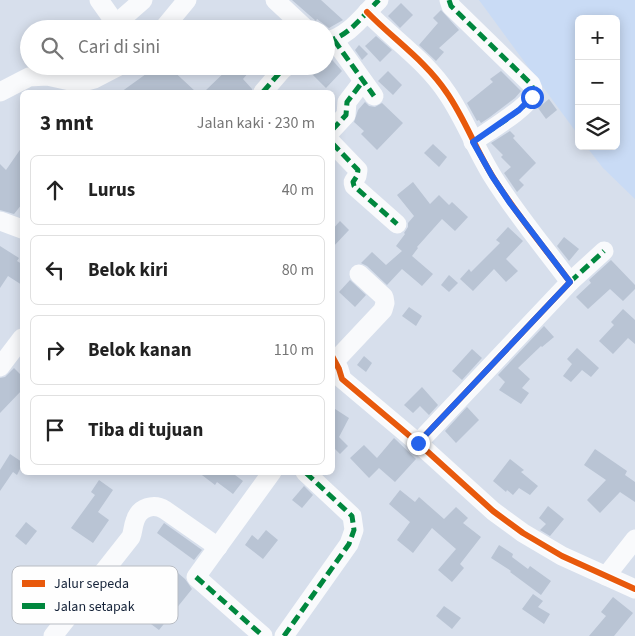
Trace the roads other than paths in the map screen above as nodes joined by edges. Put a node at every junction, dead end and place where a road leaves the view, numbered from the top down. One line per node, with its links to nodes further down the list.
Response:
1 (99, 0): 7 (street)
2 (143, 0): 8 (street)
3 (187, 0): 9 (street)
4 (275, 0): 10 (street)
5 (449, 0): 20 (street)
6 (373, 6): 11 (street); 20 (street)
7 (110, 20)
8 (120, 20)
9 (170, 20)
10 (296, 20)
11 (335, 38)
12 (335, 47): 19 (street)
13 (37, 75): 18 (street)
14 (61, 75): 15 (street)
15 (102, 75)
16 (278, 75): 17 (street)
17 (265, 90)
18 (0, 92)
19 (335, 127)
20 (473, 142): 27 (street)
21 (335, 146): 23 (street)
22 (0, 221): 24 (street)
23 (397, 224)
24 (20, 229)
25 (604, 251): 27 (street)
26 (359, 274): 28 (street)
27 (570, 282): 31 (street)
28 (335, 357)
29 (335, 367): 30 (street)
30 (337, 385): 31 (street)
31 (418, 443): 37 (street)
32 (270, 475): 35 (street)
33 (308, 475): 42 (street)
34 (635, 539): 37 (street)
35 (218, 547): 36 (street); 41 (street)
36 (109, 566)
37 (606, 576): 38 (street)
38 (634, 593)
39 (63, 624): 40 (street)
40 (53, 636)
41 (263, 636)
42 (284, 636)

